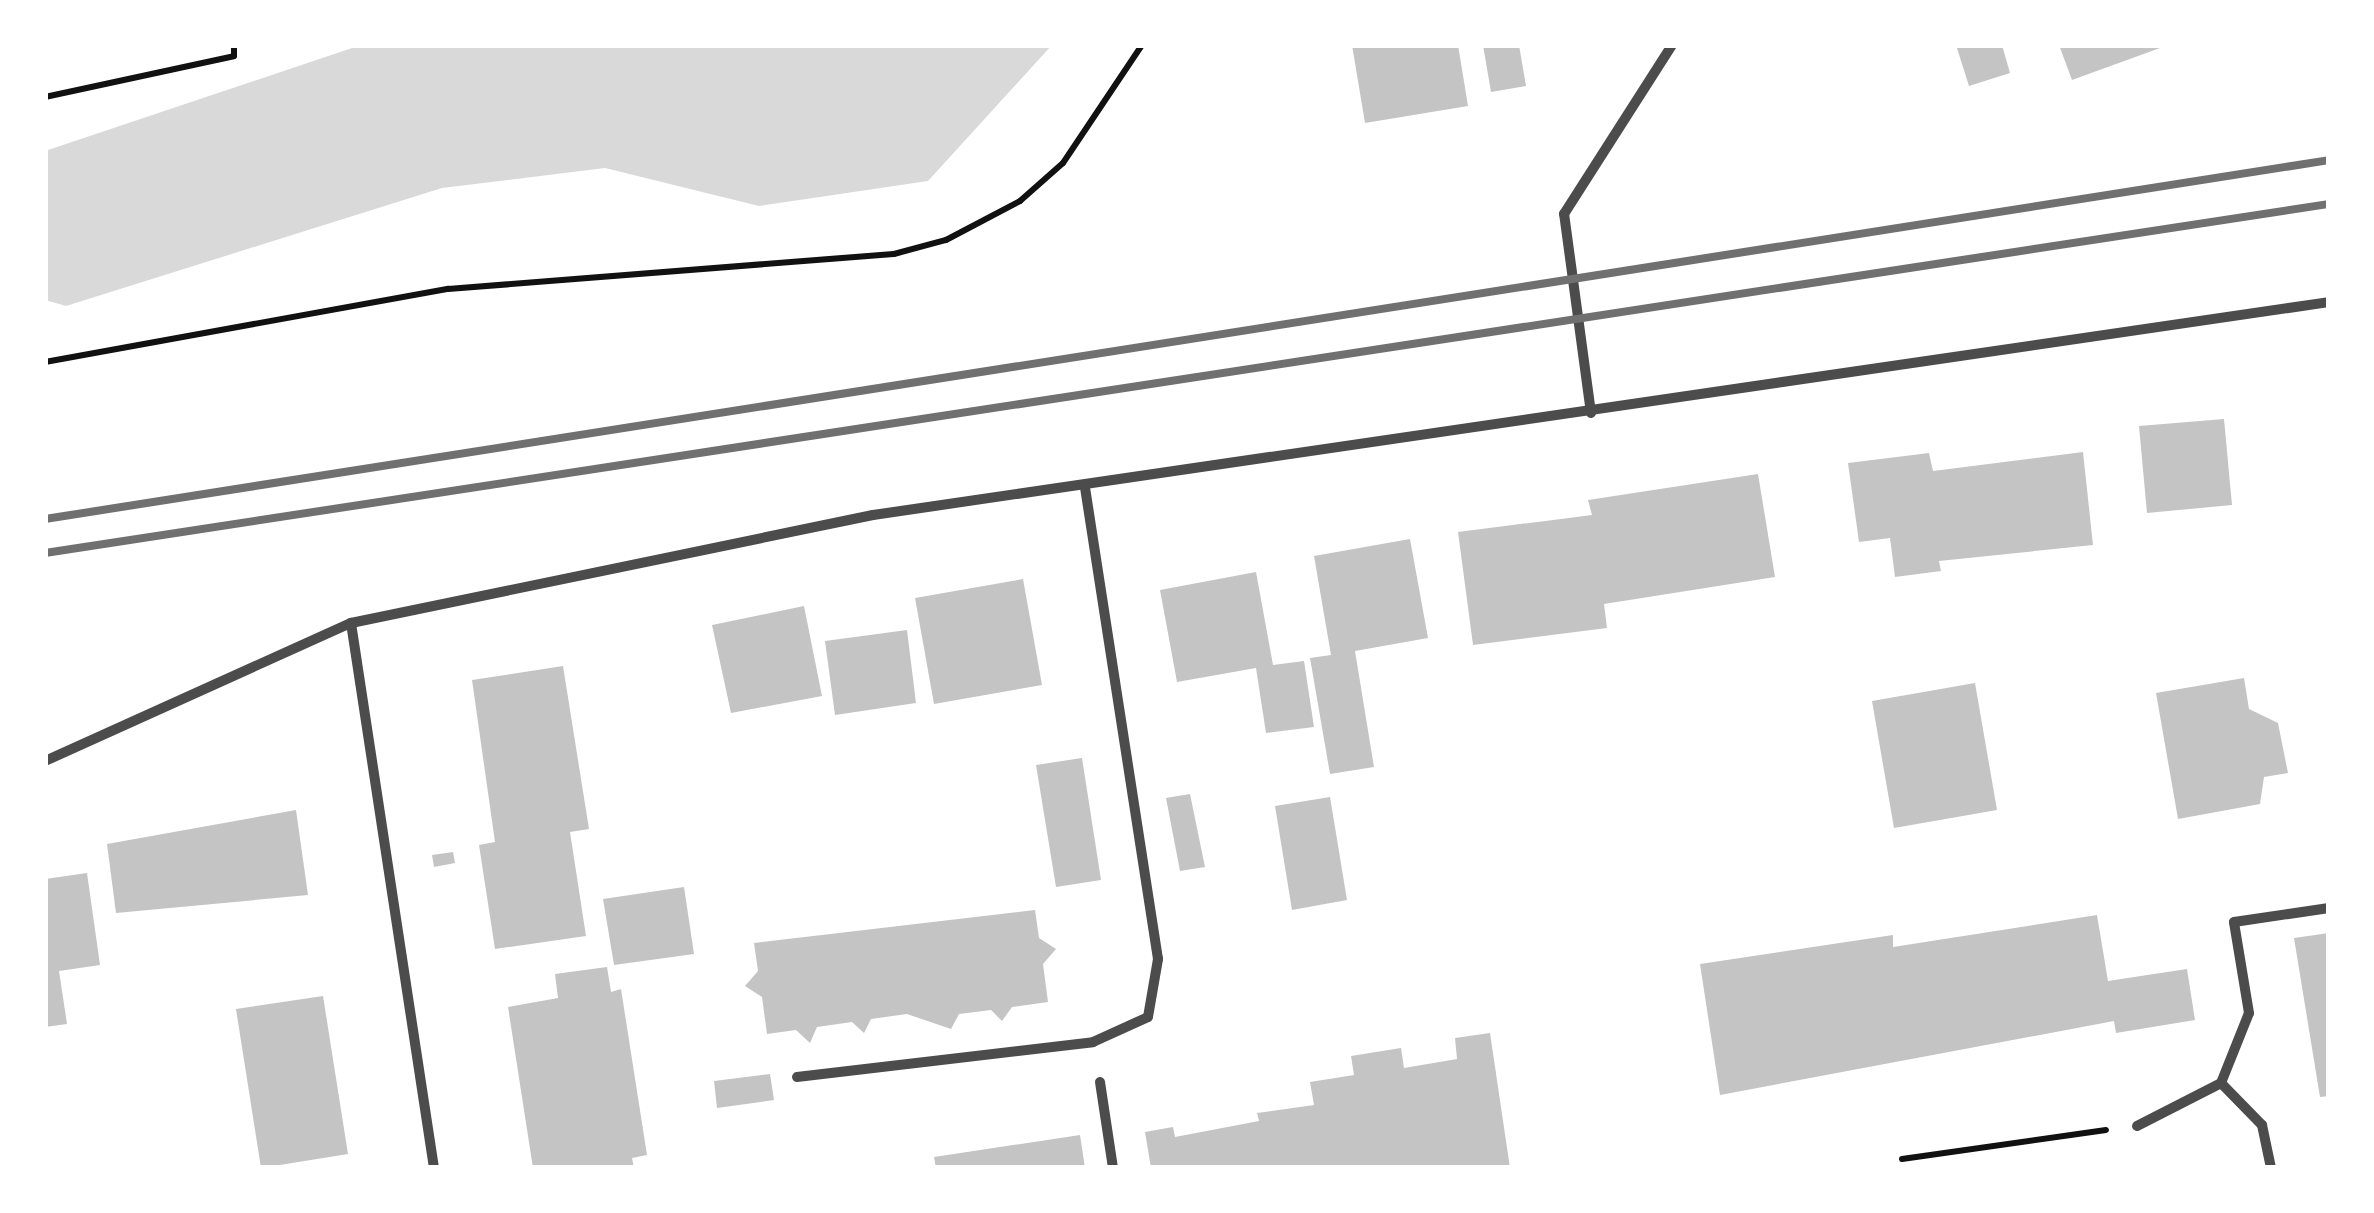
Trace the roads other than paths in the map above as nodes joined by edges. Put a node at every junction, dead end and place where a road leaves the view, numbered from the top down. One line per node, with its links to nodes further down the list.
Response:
1 (1672, 45): 3 (street)
2 (2329, 302): 3 (street)
3 (1591, 414): 4 (street)
4 (1085, 487): 5 (street); 8 (street)
5 (351, 623): 6 (street); 12 (street)
6 (45, 761)
7 (2329, 908): 10 (street)
8 (798, 1077)
9 (1100, 1082): 13 (street)
10 (2221, 1083): 11 (street); 14 (street)
11 (2137, 1126)
12 (434, 1168)
13 (1113, 1168)
14 (2271, 1168)

